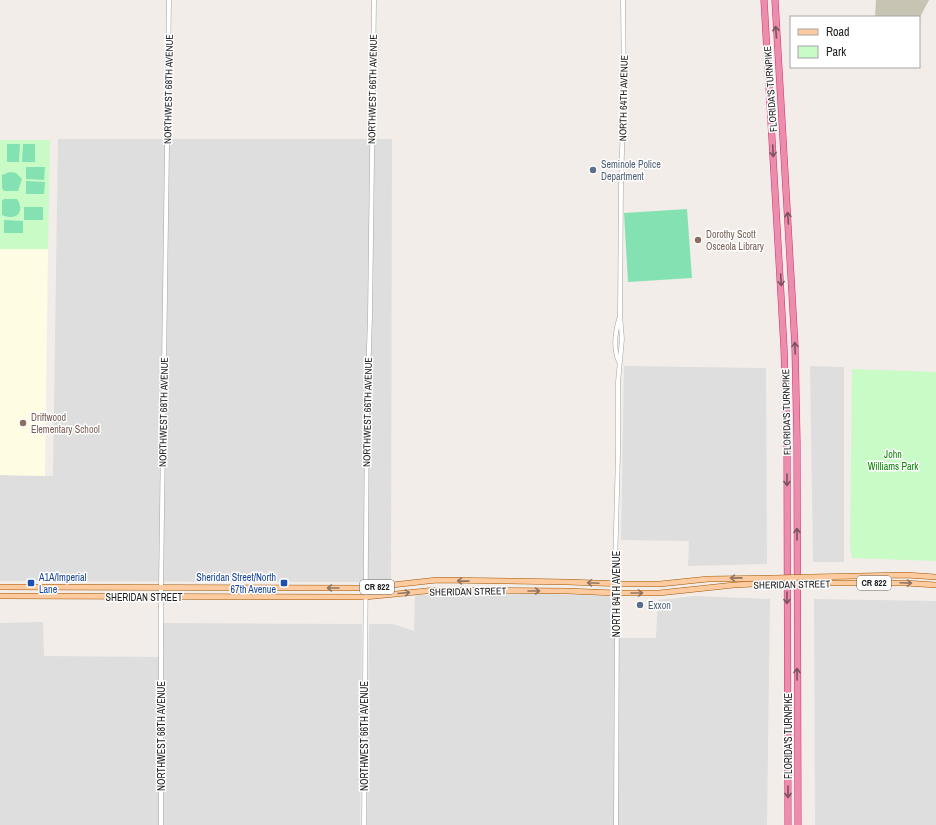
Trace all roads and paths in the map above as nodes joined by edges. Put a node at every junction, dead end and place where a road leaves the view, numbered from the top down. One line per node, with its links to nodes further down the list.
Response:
1 (169, 0): 14 (street, NORTHWEST 68TH AVENUE)
2 (374, 0): 15 (street, NORTHWEST 66TH AVENUE)
3 (623, 0): 6 (street, NORTH 64TH AVENUE)
4 (764, 0): 23 (highway, FLORIDA'S TURNPIKE, one-way to 23)
5 (774, 0): 24 (highway, FLORIDA'S TURNPIKE, one-way to 5)
6 (620, 315): 7 (street, NORTH 64TH AVENUE); 7 (street, NORTH 64TH AVENUE)
7 (619, 362): 11 (street, NORTH 64TH AVENUE)
8 (936, 577): 9 (main road, SHERIDAN STREET / CR 822)
9 (811, 580): 10 (main road, SHERIDAN STREET / CR 822, bridge); 12 (main road, SHERIDAN STREET / CR 822, one-way to 12)
10 (775, 581): 11 (main road, SHERIDAN STREET / CR 822, one-way to 11); 16 (main road, SHERIDAN STREET / CR 822, one-way to 10)
11 (616, 584): 15 (main road, SHERIDAN STREET / CR 822, one-way to 15); 16 (street, NORTH 64TH AVENUE)
12 (936, 585)
13 (0, 587): 14 (main road, SHERIDAN STREET / CR 822)
14 (161, 587): 15 (main road, SHERIDAN STREET / CR 822, one-way to 14); 18 (street, NORTHWEST 68TH AVENUE)
15 (365, 588): 19 (street, NORTHWEST 66TH AVENUE)
16 (616, 593): 19 (main road, SHERIDAN STREET / CR 822, one-way to 16); 22 (street, NORTH 64TH AVENUE)
17 (0, 596): 18 (main road, SHERIDAN STREET / CR 822)
18 (161, 596): 19 (main road, SHERIDAN STREET / CR 822); 20 (street, NORTHWEST 68TH AVENUE)
19 (365, 597): 21 (street, NORTHWEST 66TH AVENUE)
20 (161, 825)
21 (364, 825)
22 (616, 825)
23 (788, 825)
24 (798, 825)

